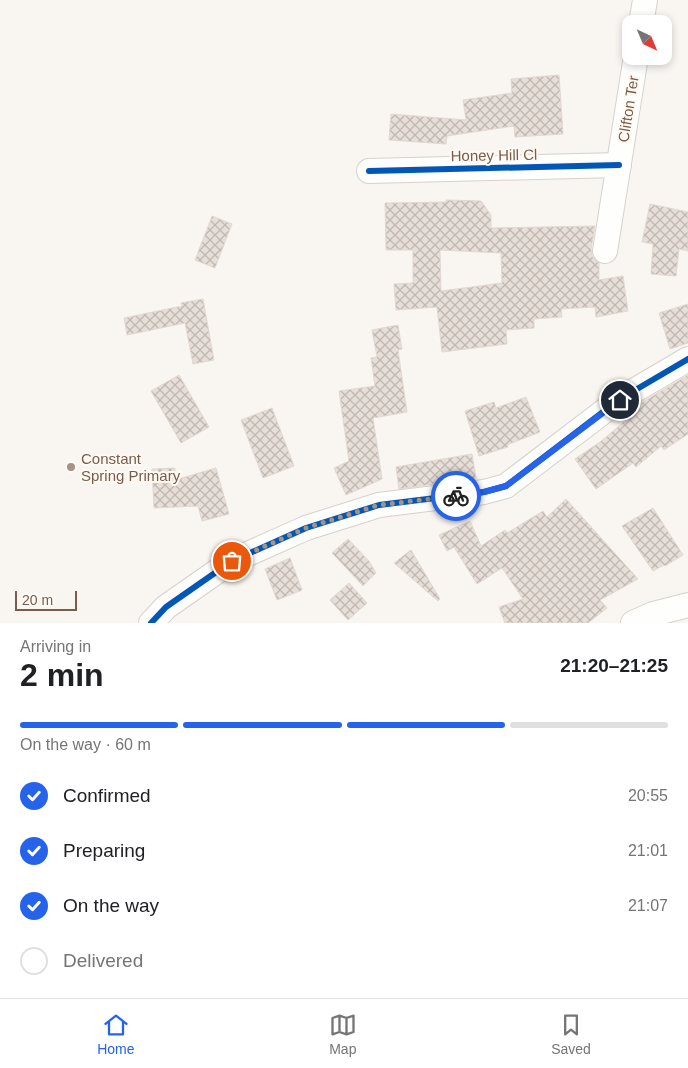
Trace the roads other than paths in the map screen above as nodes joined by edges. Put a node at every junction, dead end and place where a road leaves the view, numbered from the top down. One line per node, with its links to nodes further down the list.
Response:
1 (645, 0): 2 (street)
2 (642, 15)
3 (635, 65): 4 (street, Clifton Ter)
4 (619, 165): 5 (street, Honey Hill Cl); 6 (street, Clifton Ter)
5 (369, 171)
6 (605, 251)
7 (688, 359): 9 (street)
8 (688, 605): 10 (street)
9 (151, 623)
10 (633, 623)

